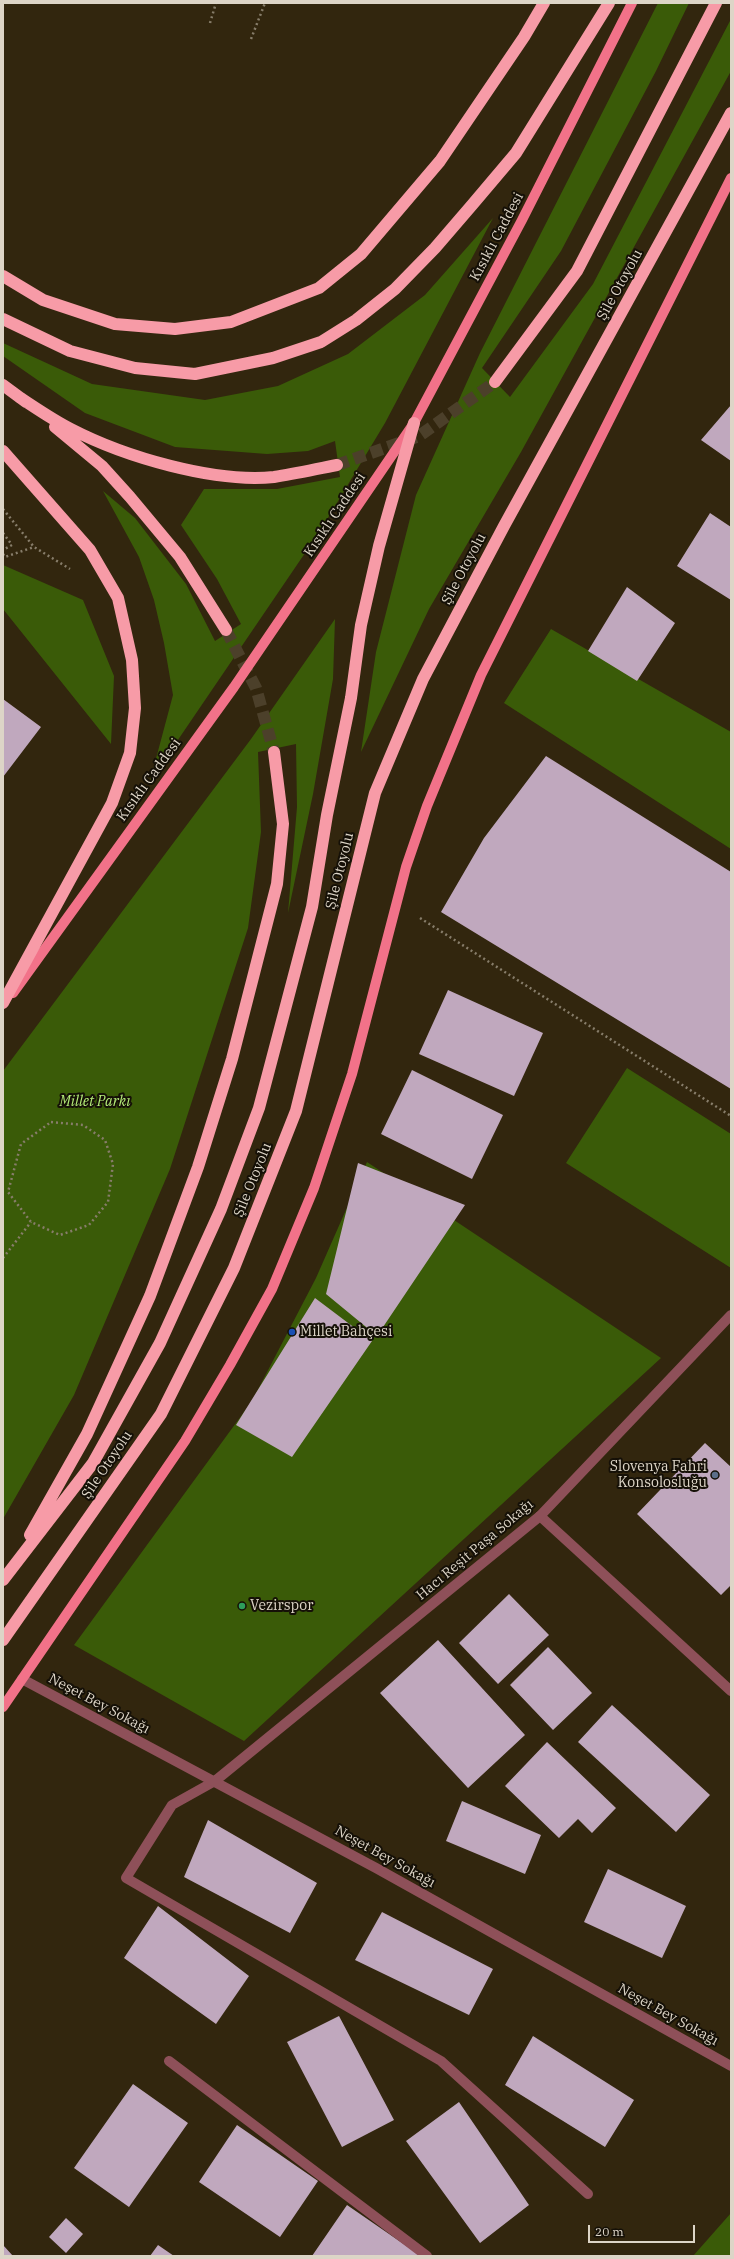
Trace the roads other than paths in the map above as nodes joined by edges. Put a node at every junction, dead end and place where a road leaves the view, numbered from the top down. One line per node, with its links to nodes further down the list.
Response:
1 (544, 3): 9 (highway)
2 (609, 3): 10 (highway)
3 (632, 3): 14 (main road, Kısıklı Caddesi)
4 (716, 3): 11 (highway)
5 (731, 113): 24 (highway, Şile Otoyolu)
6 (731, 178): 8 (main road)
7 (731, 184): 8 (street)
8 (723, 193): 25 (main road)
9 (3, 276)
10 (3, 319)
11 (496, 382)
12 (3, 385): 13 (highway)
13 (19, 397): 16 (highway); 17 (highway)
14 (414, 423): 20 (main road, Kısıklı Caddesi); 23 (highway, Şile Otoyolu)
15 (3, 451): 19 (highway)
16 (337, 465)
17 (226, 630)
18 (274, 752): 23 (highway)
19 (3, 1003)
20 (3, 1008)
21 (731, 1316): 22 (street, Hacı Reşit Paşa Sokağı)
22 (540, 1516): 26 (street); 28 (street, Hacı Reşit Paşa Sokağı)
23 (6, 1577)
24 (3, 1640)
25 (22, 1679): 27 (main road); 28 (street, Neşet Bey Sokağı)
26 (731, 1691)
27 (3, 1707)
28 (215, 1781): 30 (street, Neşet Bey Sokağı); 31 (street, Hacı Reşit Paşa Sokağı)
29 (169, 2061): 32 (street)
30 (731, 2066)
31 (588, 2194)
32 (427, 2256)

